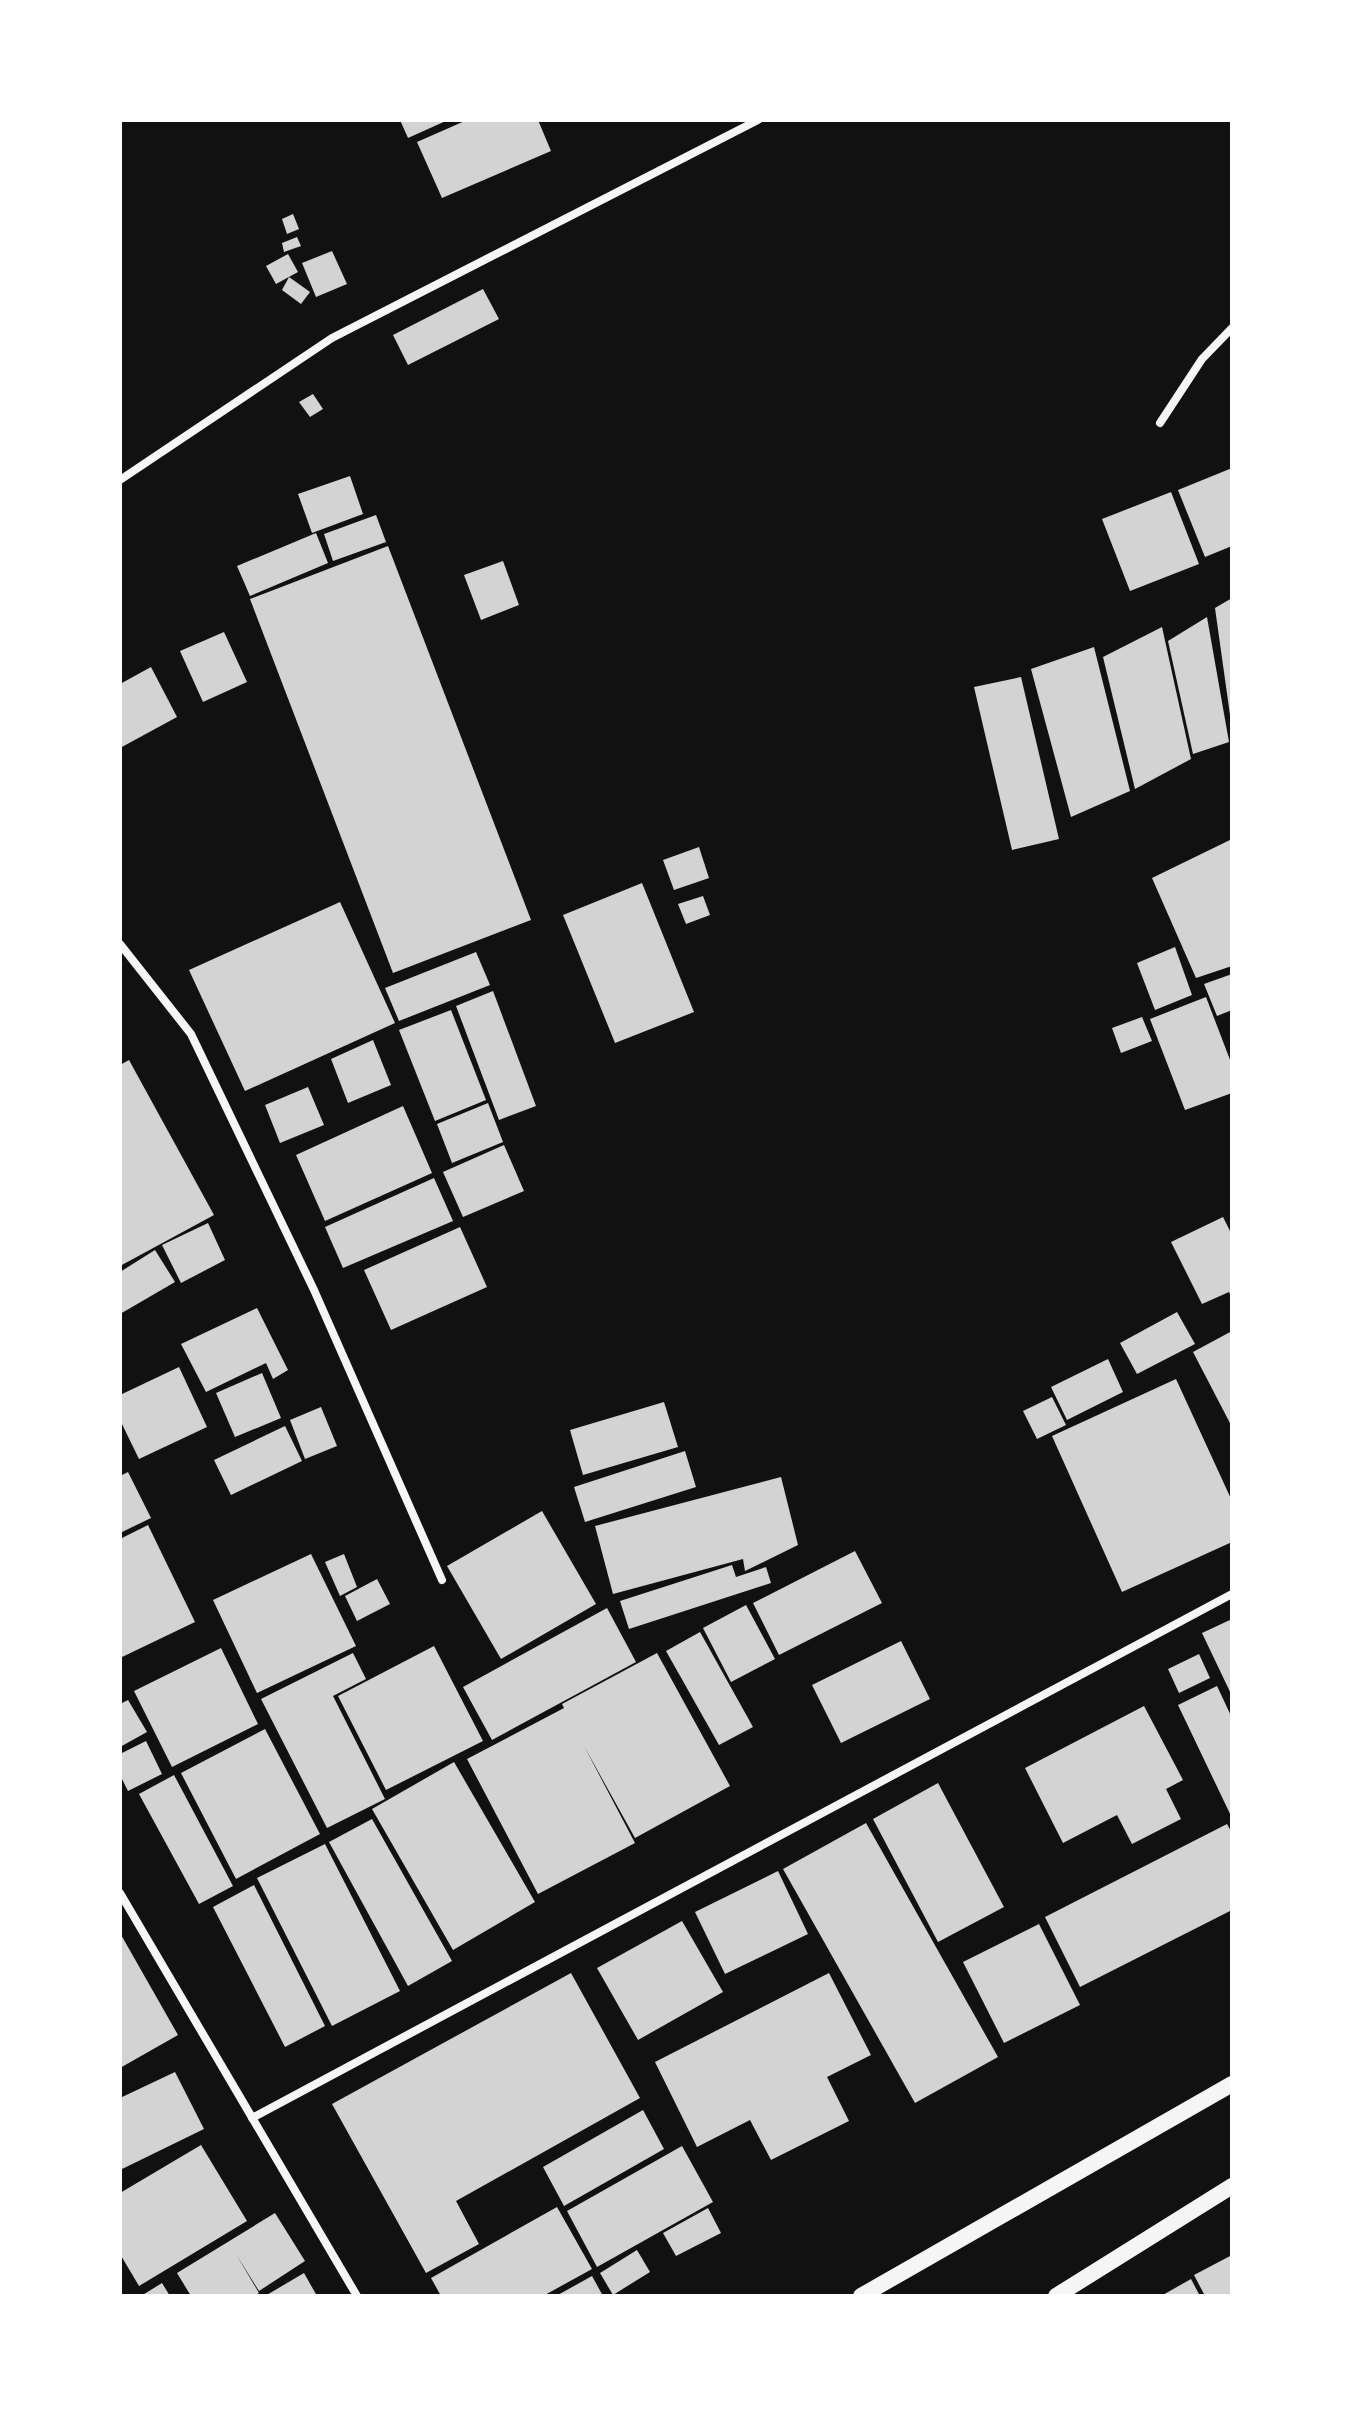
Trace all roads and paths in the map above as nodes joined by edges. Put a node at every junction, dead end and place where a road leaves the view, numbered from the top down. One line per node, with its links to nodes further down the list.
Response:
1 (758, 120): 4 (street)
2 (1232, 328): 3 (street)
3 (1160, 423)
4 (120, 480)
5 (120, 944): 6 (street)
6 (442, 1580)
7 (1232, 1594): 10 (street)
8 (120, 1893): 10 (street)
9 (1232, 2084): 13 (main road)
10 (252, 2118): 12 (street)
11 (1232, 2186): 14 (main road)
12 (357, 2296)
13 (861, 2296)
14 (1056, 2296)

